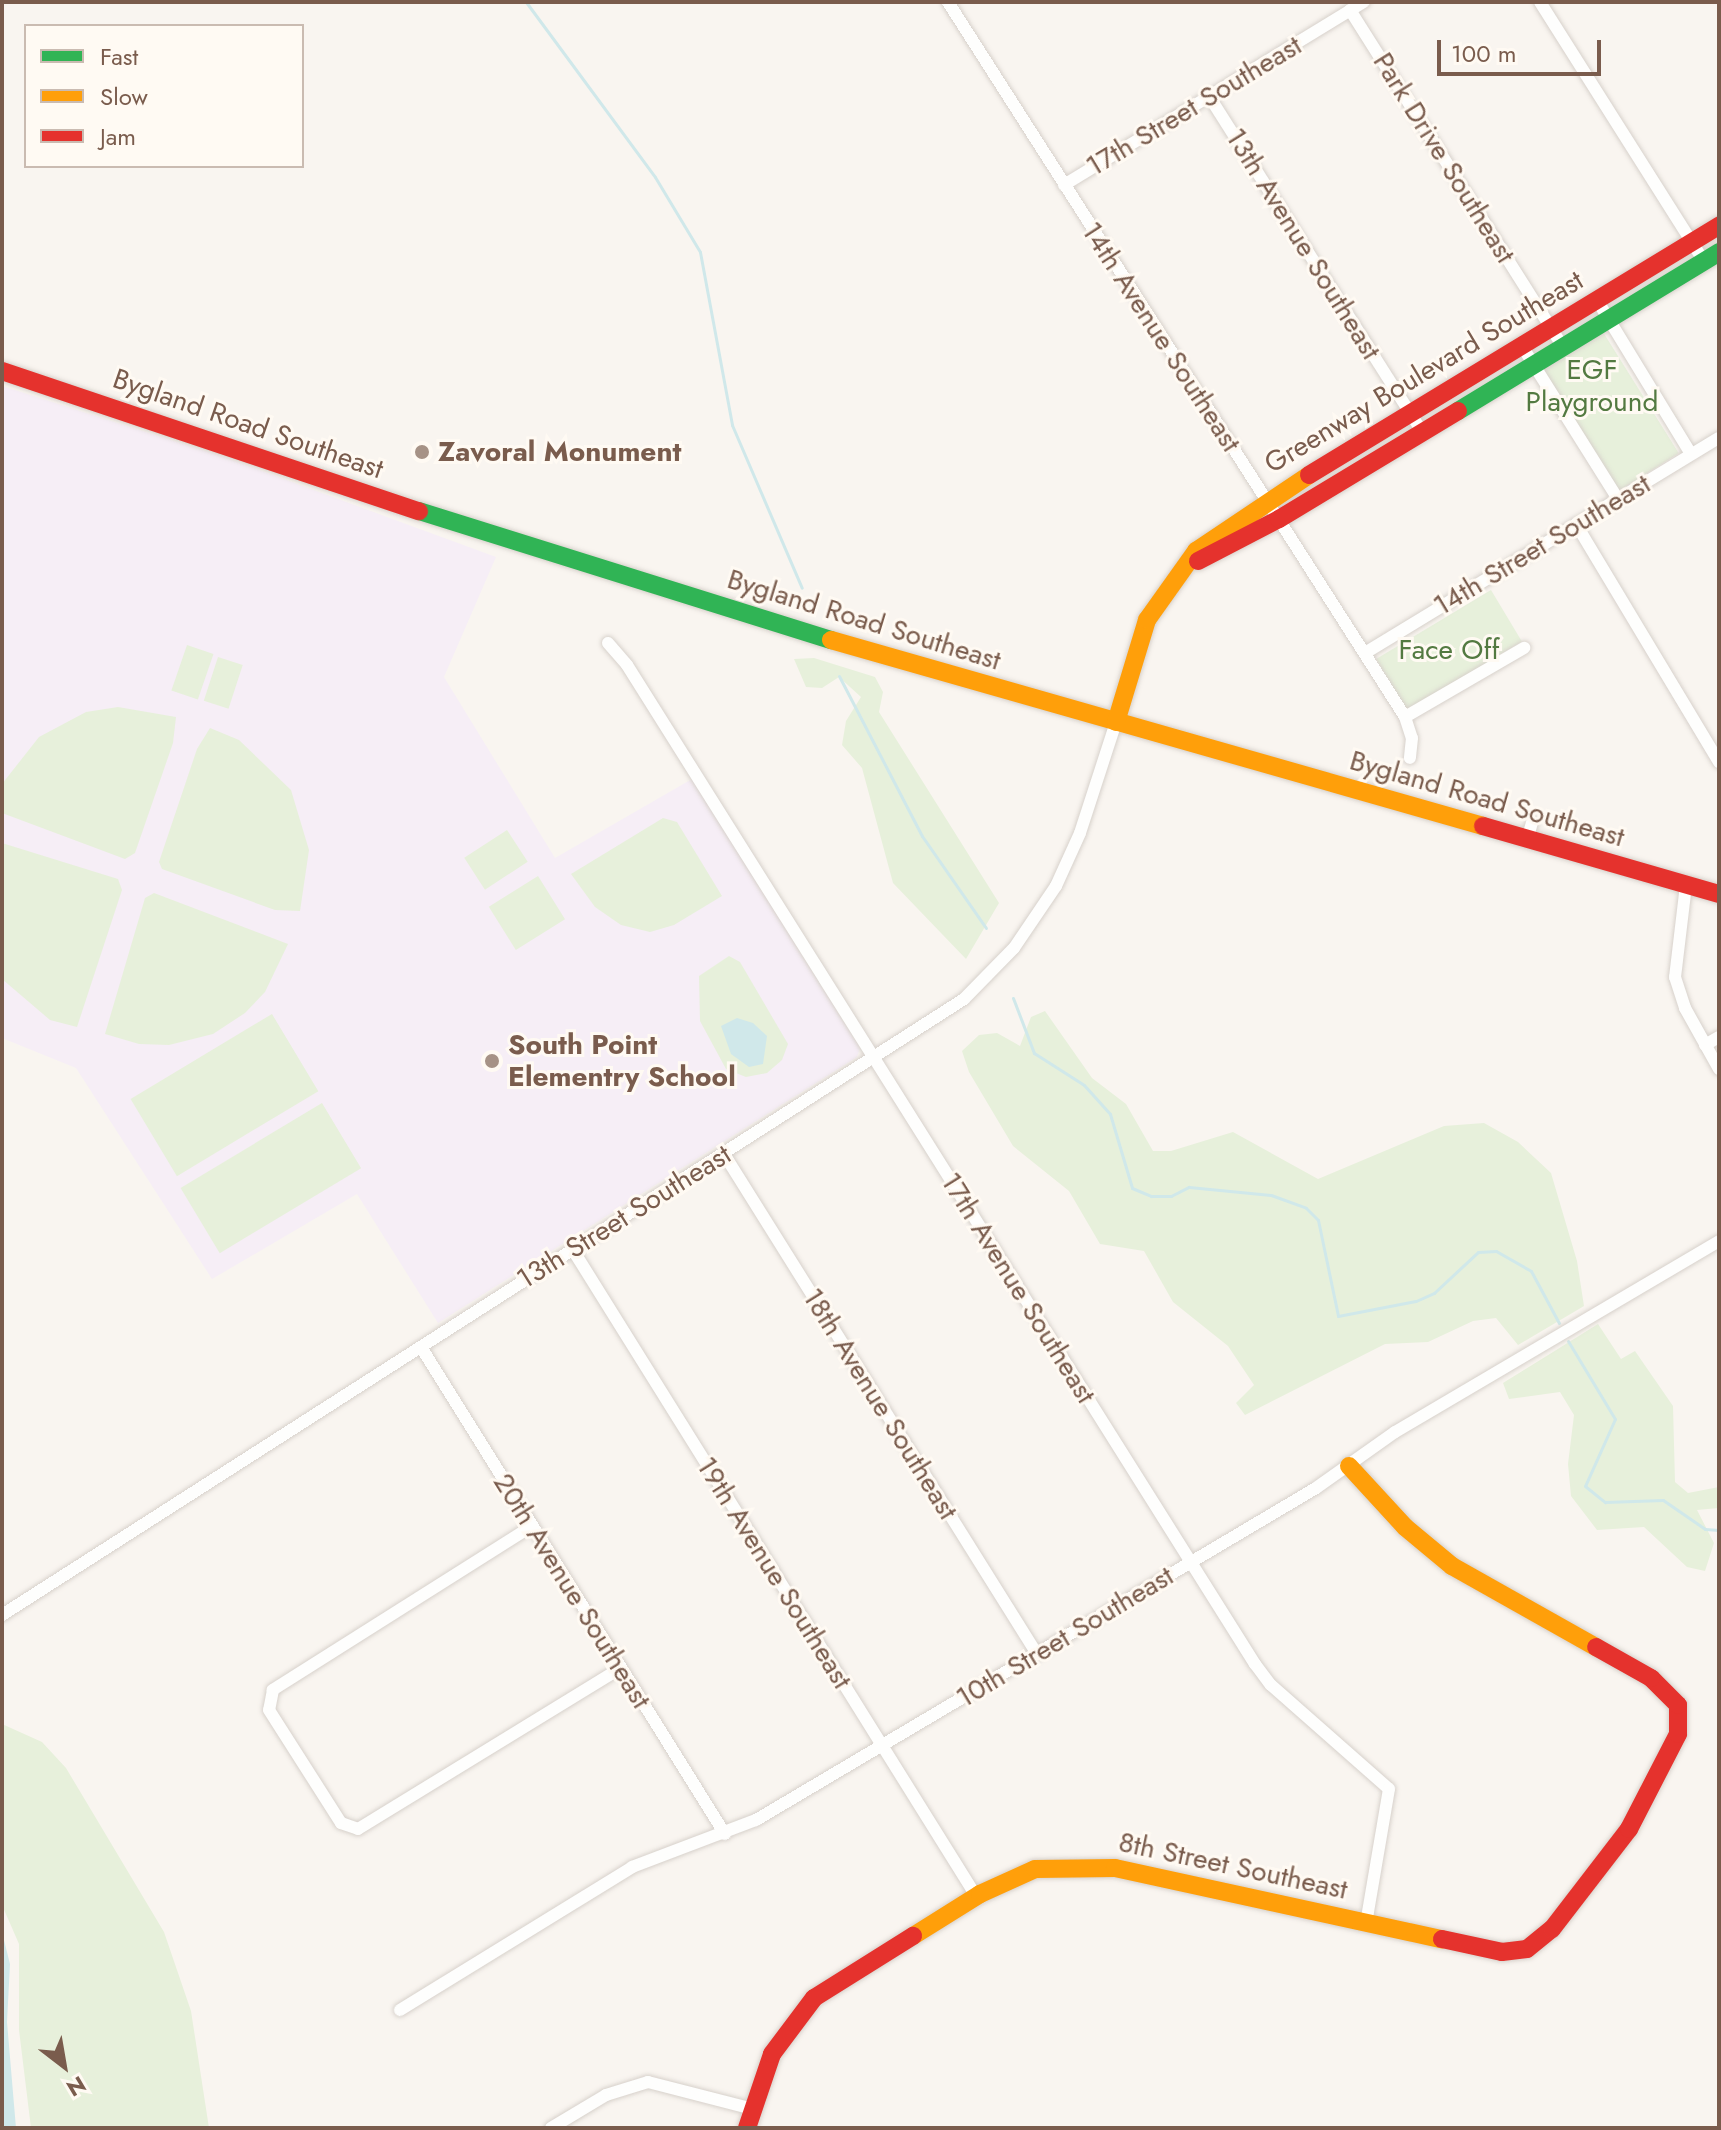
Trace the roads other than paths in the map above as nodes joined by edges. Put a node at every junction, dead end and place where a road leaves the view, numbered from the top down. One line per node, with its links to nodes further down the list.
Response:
1 (948, 2): 6 (street, 14th Avenue Southeast)
2 (1364, 2): 4 (street, 17th Street Southeast)
3 (1540, 2): 8 (street)
4 (1350, 10): 5 (street, 17th Street Southeast); 12 (street, Park Drive Southeast)
5 (1209, 96): 6 (street, 17th Street Southeast); 17 (street, 13th Avenue Southeast)
6 (1064, 185): 22 (street, 14th Avenue Southeast)
7 (1719, 226): 8 (street, Greenway Boulevard Southeast)
8 (1692, 242): 9 (street); 10 (street, Greenway Boulevard Southeast)
9 (1712, 257): 11 (street, Greenway Boulevard Southeast)
10 (1597, 300): 11 (street); 12 (street, Greenway Boulevard Southeast)
11 (1608, 319): 14 (street, Greenway Boulevard Southeast); 20 (street)
12 (1551, 328): 13 (street, Greenway Boulevard Southeast); 14 (street, Park Drive Southeast)
13 (1522, 346): 15 (street); 17 (street, Greenway Boulevard Southeast)
14 (1563, 347): 15 (street, Greenway Boulevard Southeast)
15 (1534, 365): 18 (street, Greenway Boulevard Southeast); 21 (street)
16 (2, 371): 30 (street, Bygland Road Southeast)
17 (1411, 413): 18 (street, 13th Avenue Southeast); 22 (street, Greenway Boulevard Southeast)
18 (1422, 432): 23 (street, Greenway Boulevard Southeast)
19 (1719, 438): 20 (street, 14th Street Southeast)
20 (1691, 454): 21 (street, 14th Street Southeast)
21 (1618, 499): 24 (street, 14th Street Southeast)
22 (1267, 501): 23 (street, 14th Avenue Southeast); 25 (street, Greenway Boulevard Southeast)
23 (1279, 519): 25 (street, Greenway Boulevard Southeast); 28 (street, 14th Avenue Southeast)
24 (1576, 524): 28 (street, 14th Street Southeast); 32 (street)
25 (1170, 581): 30 (street, Greenway Boulevard Southeast)
26 (608, 643): 37 (street, 17th Avenue Southeast)
27 (1524, 648): 29 (street)
28 (1365, 653): 29 (street, 14th Avenue Southeast)
29 (1405, 717): 31 (street, 14th Avenue Southeast)
30 (1116, 722): 33 (street, Bygland Road Southeast); 37 (street, 13th Street Southeast)
31 (1410, 758)
32 (1719, 762)
33 (1686, 885): 34 (street, Bygland Road Southeast); 36 (street)
34 (1719, 894)
35 (1719, 1037): 36 (street)
36 (1705, 1045): 38 (street)
37 (873, 1058): 39 (street, 13th Street Southeast); 45 (street, 17th Avenue Southeast)
38 (1719, 1069)
39 (724, 1154): 41 (street, 13th Street Southeast); 47 (street, 18th Avenue Southeast)
40 (1719, 1241): 43 (street, 10th Street Southeast)
41 (573, 1250): 42 (street, 13th Street Southeast); 49 (street, 19th Avenue Southeast)
42 (421, 1347): 44 (street, 20th Avenue Southeast); 46 (street, 13th Street Southeast)
43 (1349, 1466): 45 (street, 10th Street Southeast); 52 (street, 8th Street Southeast)
44 (532, 1526): 48 (street, 20th Avenue Southeast); 48 (street)
45 (1191, 1562): 47 (street, 10th Street Southeast); 52 (street, 17th Avenue Southeast)
46 (8, 1611)
47 (1037, 1654): 49 (street, 10th Street Southeast)
48 (619, 1669): 50 (street, 20th Avenue Southeast)
49 (882, 1746): 50 (street, 10th Street Southeast); 51 (street, 19th Avenue Southeast)
50 (725, 1834): 53 (street, 10th Street Southeast)
51 (976, 1896): 52 (street, 8th Street Southeast); 54 (street, 8th Street Southeast)
52 (1366, 1923)
53 (400, 2010)
54 (753, 2109): 55 (street); 56 (street, 8th Street Southeast)
55 (551, 2128)
56 (747, 2128)

